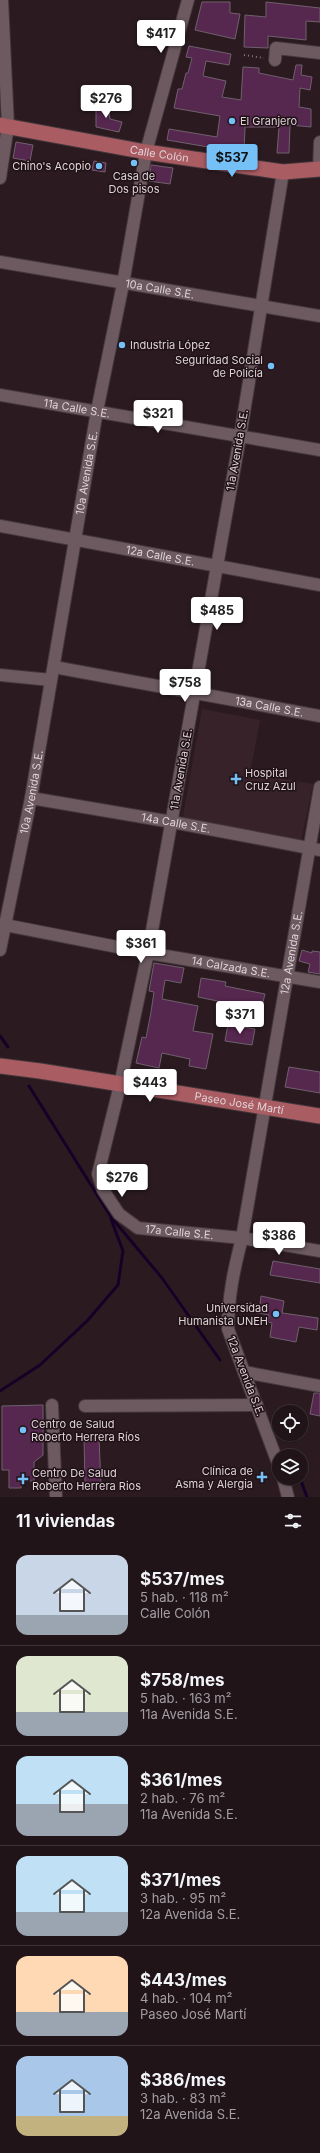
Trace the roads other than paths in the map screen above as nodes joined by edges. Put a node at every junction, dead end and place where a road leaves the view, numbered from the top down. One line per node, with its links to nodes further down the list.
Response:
1 (2, 0): 5 (street)
2 (188, 0): 7 (street, 10a Avenida S.E.)
3 (320, 53): 4 (street)
4 (275, 60)
5 (4, 125): 7 (main road, Calle Colón); 10 (street)
6 (320, 142): 8 (street)
7 (146, 152): 9 (main road, Calle Colón); 12 (street, 10a Avenida S.E.)
8 (320, 170): 9 (main road, Calle Colón)
9 (283, 172): 13 (street, 11a Avenida S.E.)
10 (0, 178)
11 (0, 262): 12 (street, 10a Calle S.E.)
12 (123, 284): 13 (street, 10a Calle S.E.); 16 (street, 10a Avenida S.E.)
13 (260, 305): 14 (street, 10a Calle S.E.); 17 (street, 11a Avenida S.E.)
14 (320, 316)
15 (0, 395): 16 (street, 11a Calle S.E.)
16 (97, 411): 17 (street, 11a Calle S.E.); 20 (street, 10a Avenida S.E.)
17 (240, 437): 18 (street, 11a Calle S.E.); 21 (street, 11a Avenida S.E.)
18 (320, 450)
19 (0, 526): 20 (street, 12a Calle S.E.)
20 (76, 538): 21 (street, 12a Calle S.E.); 23 (street, 10a Avenida S.E.)
21 (217, 564): 22 (street, 12a Calle S.E.); 26 (street, 11a Avenida S.E.)
22 (320, 585)
23 (54, 667): 25 (street, 10a Avenida S.E.); 26 (street, 13a Calle S.E.)
24 (0, 675): 25 (street)
25 (51, 680): 29 (street, 10a Avenida S.E.)
26 (194, 693): 27 (street, 13a Calle S.E.); 30 (street, 11a Avenida S.E.)
27 (320, 716)
28 (320, 787): 31 (street, 12a Avenida S.E.)
29 (31, 798): 30 (street, 14a Calle S.E.); 32 (street, 10a Avenida S.E.)
30 (172, 822): 31 (street, 14a Calle S.E.); 34 (street, 11a Avenida S.E.)
31 (315, 849): 35 (street, 12a Avenida S.E.)
32 (2, 925): 33 (street, 10a Avenida S.E.); 34 (street, 14 Calzada S.E.)
33 (0, 950)
34 (148, 953): 35 (street, 14 Calzada S.E.); 40 (street, 11a Avenida S.E.)
35 (286, 976): 36 (street, 14 Calzada S.E.); 41 (street, 12a Avenida S.E.)
36 (320, 982)
37 (0, 1057): 39 (main road, Paseo José Martí)
38 (0, 1066): 39 (main road, Paseo José Martí)
39 (40, 1071): 40 (main road, Paseo José Martí)
40 (120, 1085): 41 (main road, Paseo José Martí); 43 (street, 11a Avenida S.E.)
41 (265, 1107): 42 (main road, Paseo José Martí); 44 (street, 12a Avenida S.E.)
42 (320, 1116)
43 (98, 1174): 44 (street, 17a Calle S.E.)
44 (242, 1238): 45 (street, 17a Calle S.E.); 46 (street, 12a Avenida S.E.)
45 (320, 1251)
46 (244, 1372): 47 (street); 49 (street, 12a Avenida S.E.)
47 (320, 1386)
48 (52, 1405): 53 (street)
49 (257, 1405): 50 (street); 51 (street, 12a Avenida S.E.)
50 (85, 1406)
51 (273, 1449)
52 (285, 1485): 54 (street)
53 (56, 1497)
54 (288, 1497)

